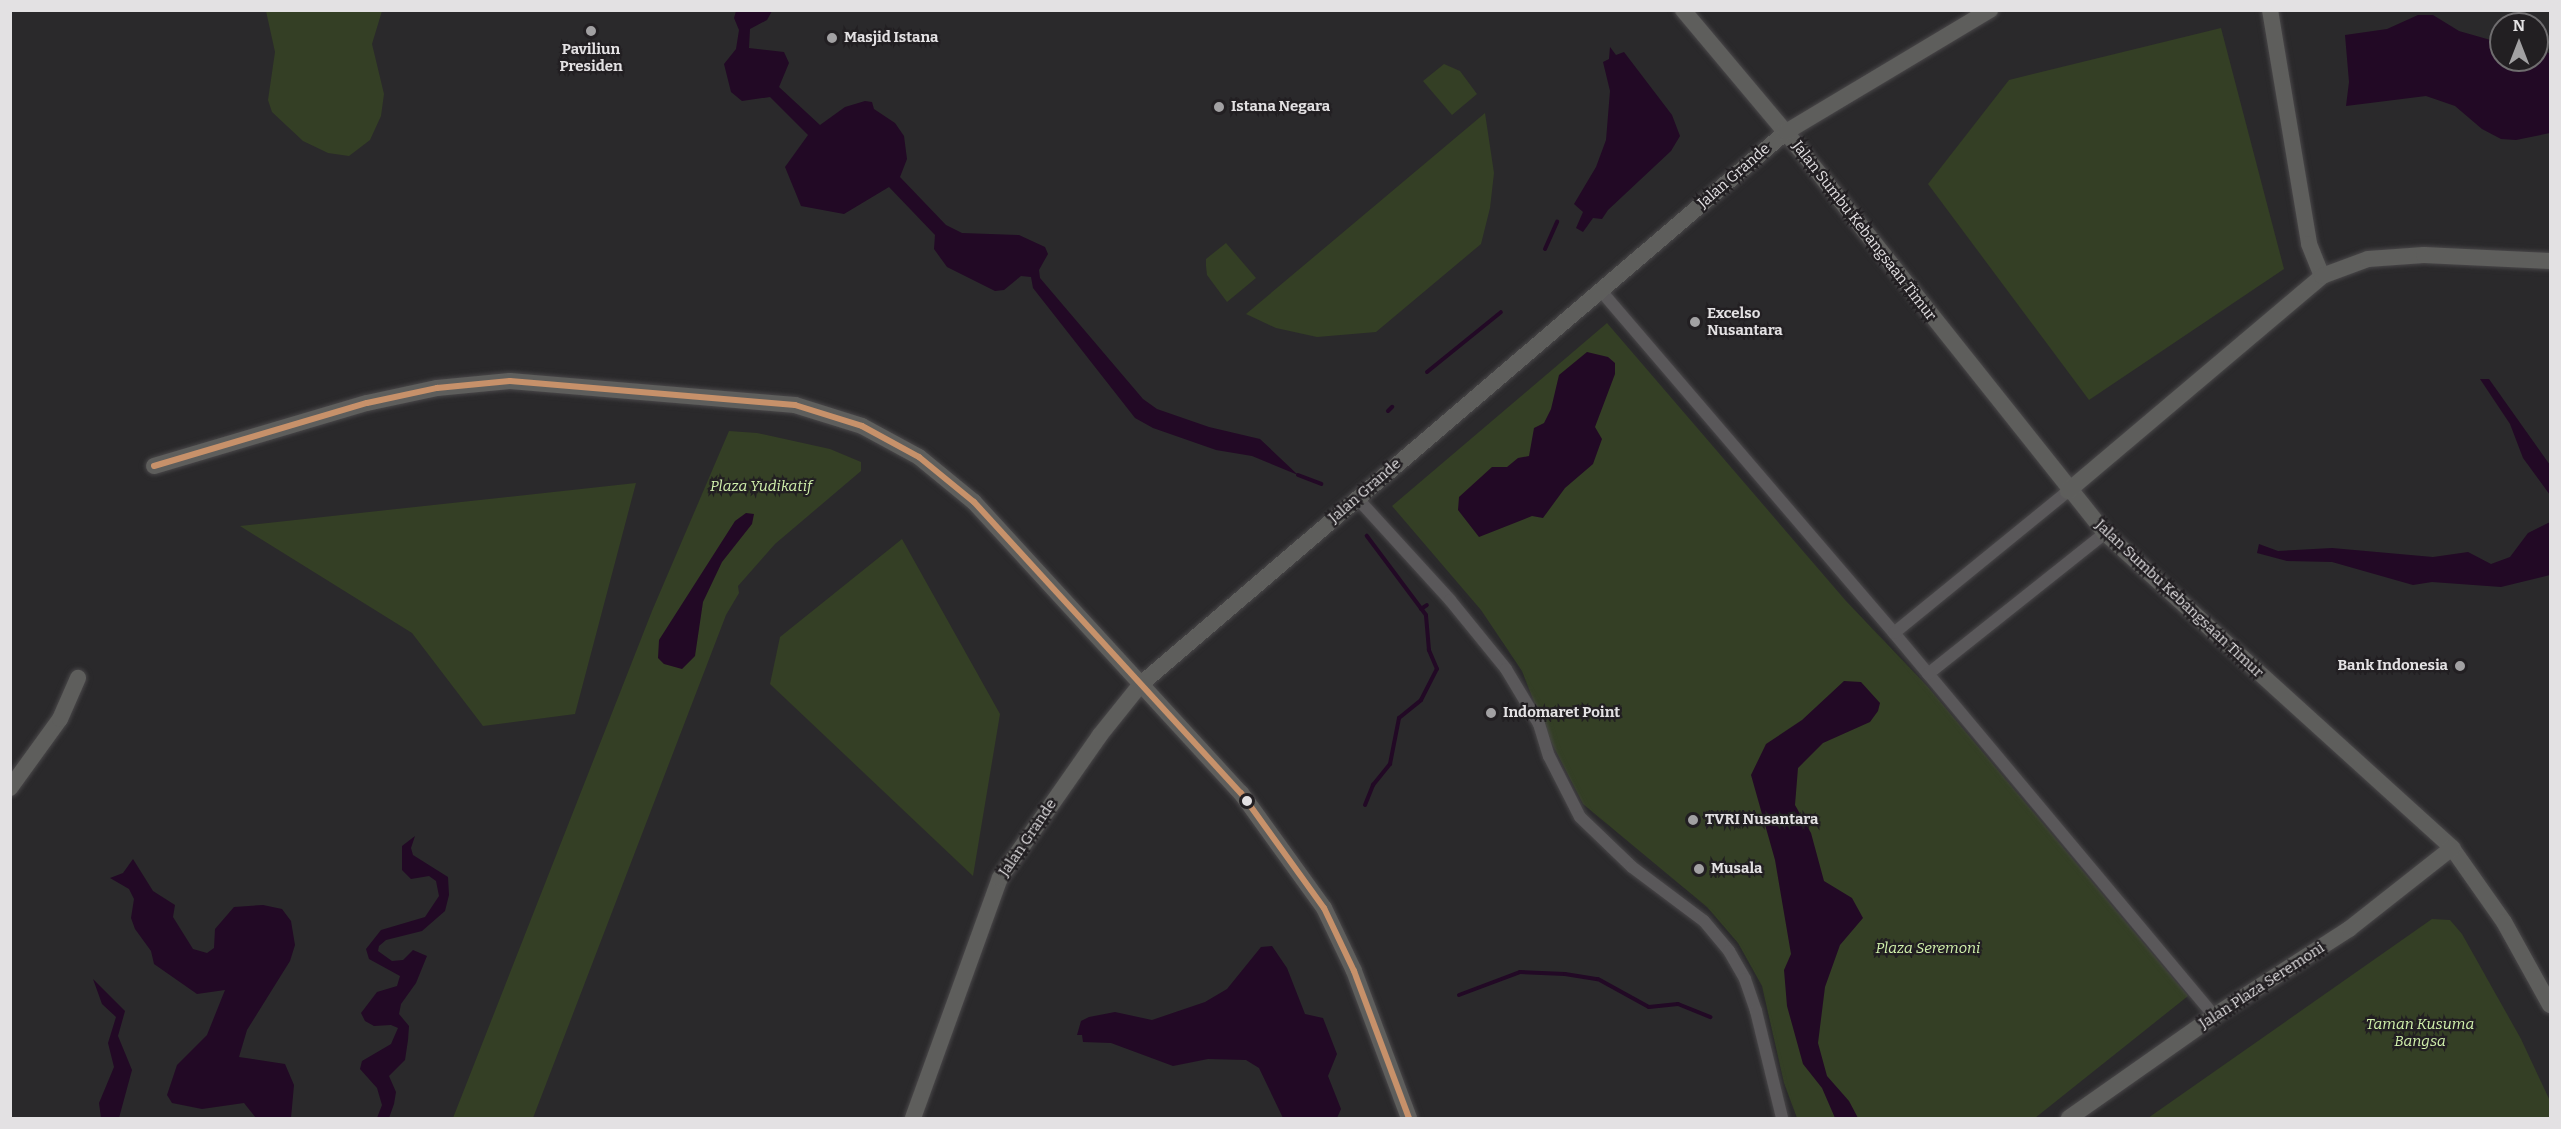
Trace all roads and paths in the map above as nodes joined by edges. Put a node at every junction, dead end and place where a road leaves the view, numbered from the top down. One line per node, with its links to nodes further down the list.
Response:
1 (1683, 10): 4 (street, Jalan Sumbu Kebangsaan Timur)
2 (1990, 10): 4 (street, Jalan Grande)
3 (2270, 10): 6 (street)
4 (1786, 132): 7 (street, Jalan Grande); 9 (street, Jalan Sumbu Kebangsaan Timur)
5 (2550, 261): 6 (street)
6 (2322, 276): 9 (street)
7 (1601, 291): 10 (street, Jalan Grande); 12 (street)
8 (154, 466): 15 (street)
9 (2068, 491): 11 (street, Jalan Sumbu Kebangsaan Timur); 12 (street)
10 (1357, 498): 15 (street, Jalan Grande); 22 (street)
11 (2104, 533): 13 (street); 17 (street, Jalan Sumbu Kebangsaan Timur)
12 (1894, 633): 13 (street)
13 (1928, 674): 19 (street)
14 (78, 678): 16 (street)
15 (1141, 684): 20 (street, Jalan Grande); 21 (street)
16 (10, 788)
17 (2452, 848): 18 (street, Jalan Sumbu Kebangsaan Timur); 19 (street, Jalan Plaza Seremoni)
18 (2550, 1005)
19 (2214, 1016): 23 (street, Jalan Plaza Seremoni)
20 (913, 1119)
21 (1409, 1119)
22 (1782, 1119)
23 (2069, 1119)

